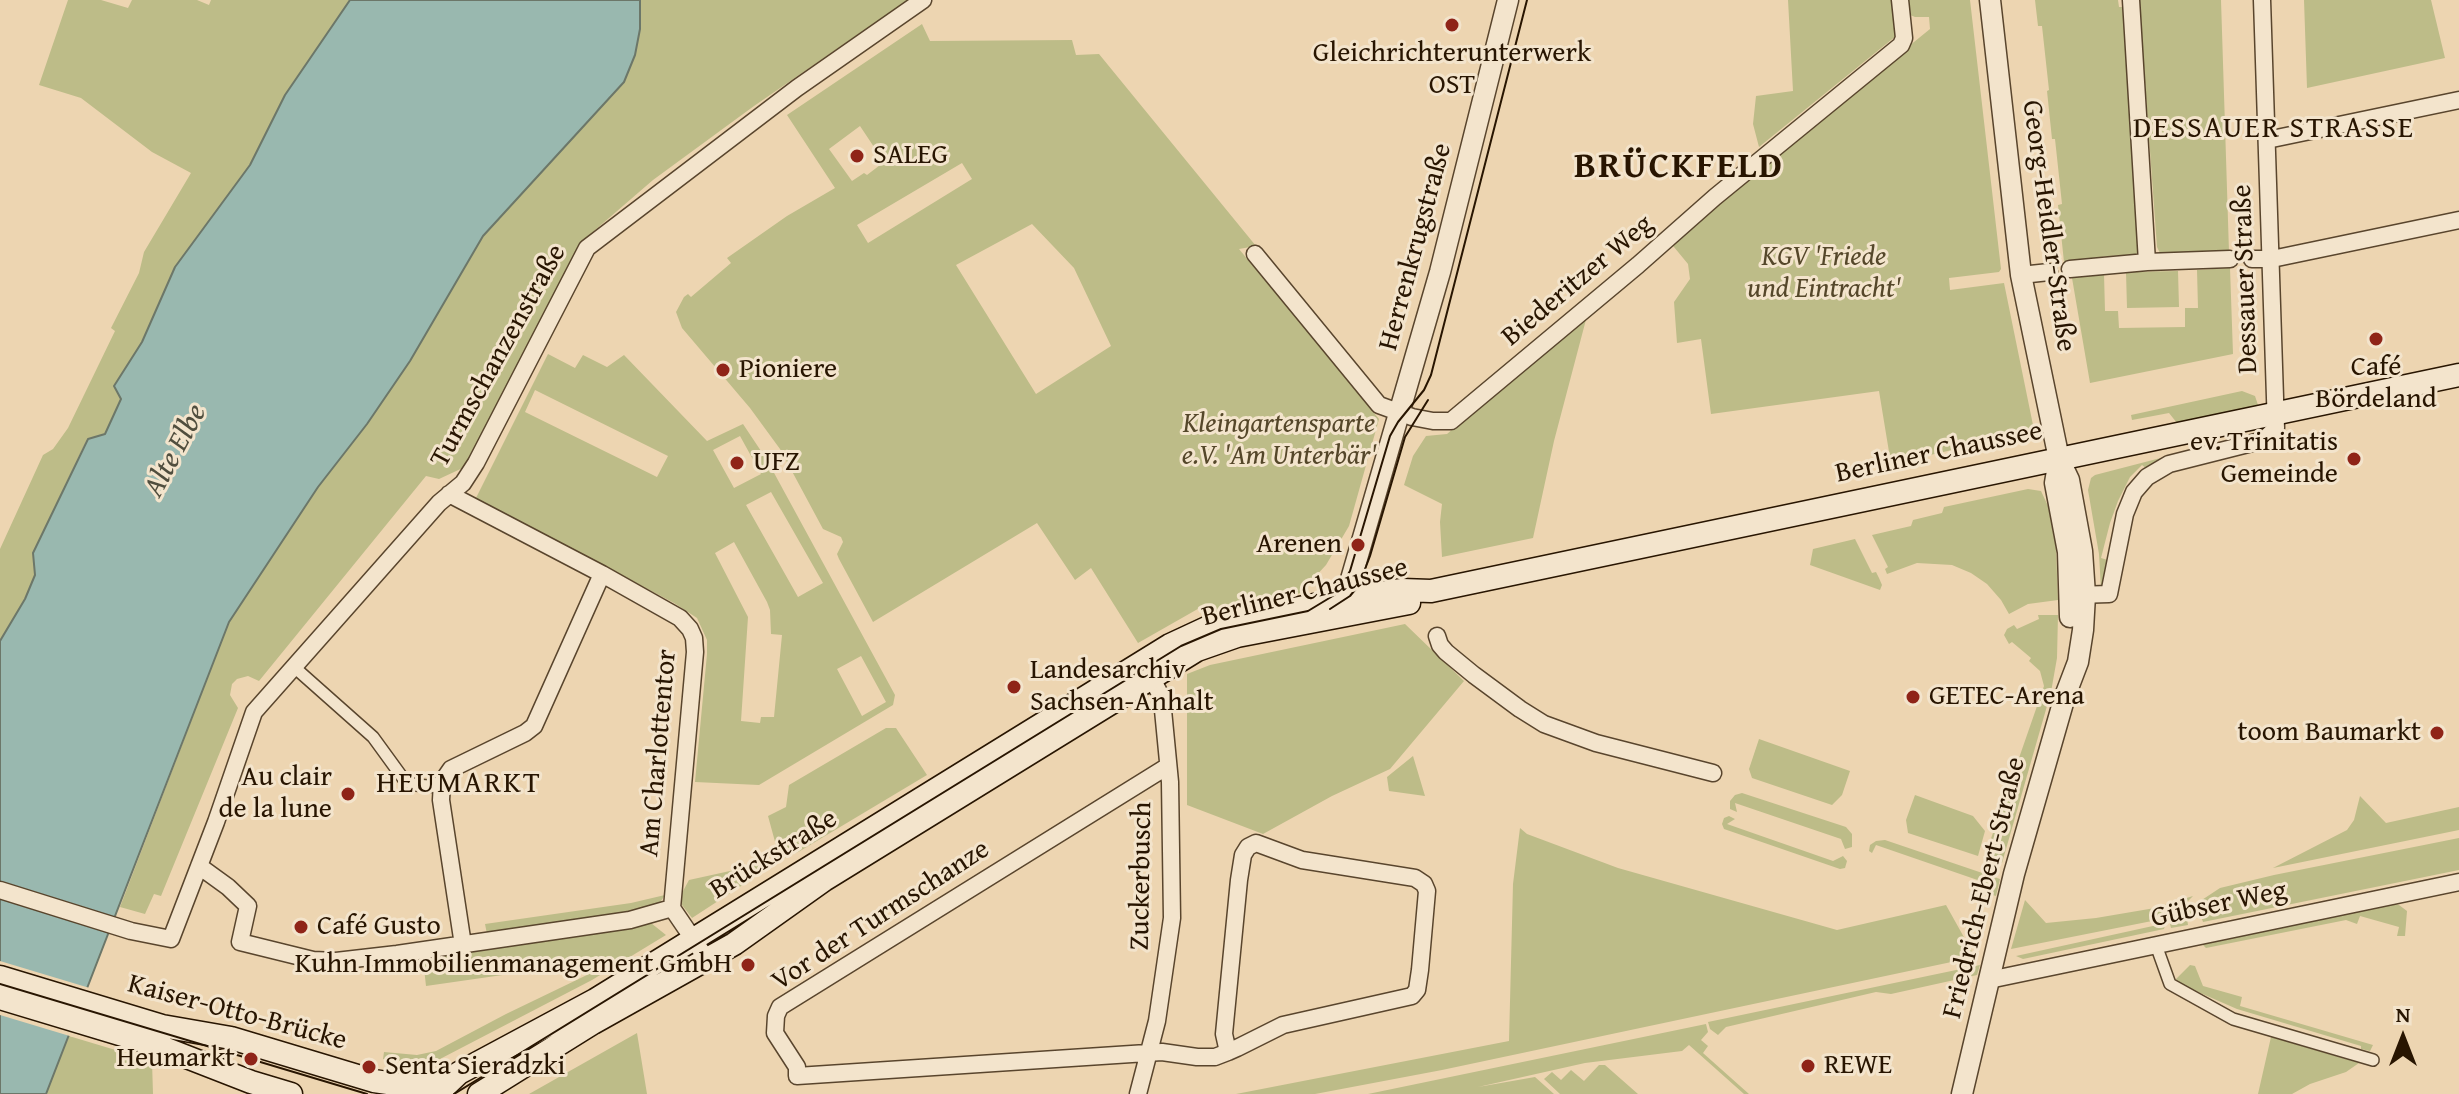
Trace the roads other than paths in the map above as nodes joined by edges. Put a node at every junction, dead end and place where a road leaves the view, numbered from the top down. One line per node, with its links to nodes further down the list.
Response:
1 (923, 0): 22 (street, Turmschanzenstraße)
2 (1508, 0): 20 (street, Herrenkrugstraße)
3 (1900, 0): 20 (street, Biederitzer Weg)
4 (1990, 0): 17 (street, Georg-Heidler-Straße)
5 (2131, 0): 14 (street)
6 (2262, 0): 8 (street, Dessauer Straße)
7 (2459, 100): 8 (street)
8 (2267, 140): 13 (street, Dessauer Straße)
9 (2459, 220): 13 (street)
10 (1255, 254): 20 (street)
11 (2230, 259): 14 (street)
12 (2252, 259): 13 (street)
13 (2272, 259): 19 (street, Dessauer Straße)
14 (2147, 262): 15 (street)
15 (2070, 269)
16 (2049, 272): 17 (street)
17 (2021, 275): 21 (street, Georg-Heidler-Straße)
18 (2459, 375): 19 (main road, Berliner Chaussee)
19 (2277, 413): 21 (main road, Berliner Chaussee); 24 (street)
20 (1400, 414): 25 (street, Herrenkrugstraße)
21 (2059, 459): 24 (street, Friedrich-Ebert-Straße); 25 (main road, Berliner Chaussee)
22 (449, 494): 23 (street, Am Charlottentor); 27 (street, Turmschanzenstraße)
23 (602, 574): 31 (street); 35 (street, Am Charlottentor)
24 (2078, 595): 40 (street, Friedrich-Ebert-Straße)
25 (1346, 607): 28 (main road, Berliner Chaussee)
26 (1437, 636): 30 (street)
27 (293, 666): 31 (street); 32 (street, Turmschanzenstraße)
28 (1147, 670): 29 (street, Zuckerbusch); 38 (main road, Brückstraße)
29 (1168, 766): 43 (street, Zuckerbusch); 43 (street, Vor der Turmschanze)
30 (1713, 773)
31 (441, 787): 36 (street)
32 (199, 866): 34 (street, Turmschanzenstraße); 36 (street)
33 (2459, 882): 37 (street, Gübser Weg)
34 (0, 890)
35 (672, 908): 36 (street); 38 (street)
36 (463, 945)
37 (2156, 945): 40 (street, Gübser Weg); 44 (street)
38 (700, 949): 45 (main road, Brückstraße); 50 (main road, Brückstraße)
39 (0, 977): 46 (main road, Kaiser-Otto-Brücke)
40 (1989, 980): 52 (street, Friedrich-Ebert-Straße)
41 (0, 998): 47 (main road, Kaiser-Otto-Brücke)
42 (1228, 1052): 42 (street); 43 (street)
43 (1149, 1053): 51 (street, Zuckerbusch)
44 (2373, 1060)
45 (459, 1073): 46 (main road, Kaiser-Otto-Brücke); 49 (main road, Brückstraße)
46 (374, 1081): 48 (main road)
47 (291, 1094)
48 (394, 1094)
49 (437, 1094)
50 (479, 1094)
51 (1138, 1094)
52 (1962, 1094)

